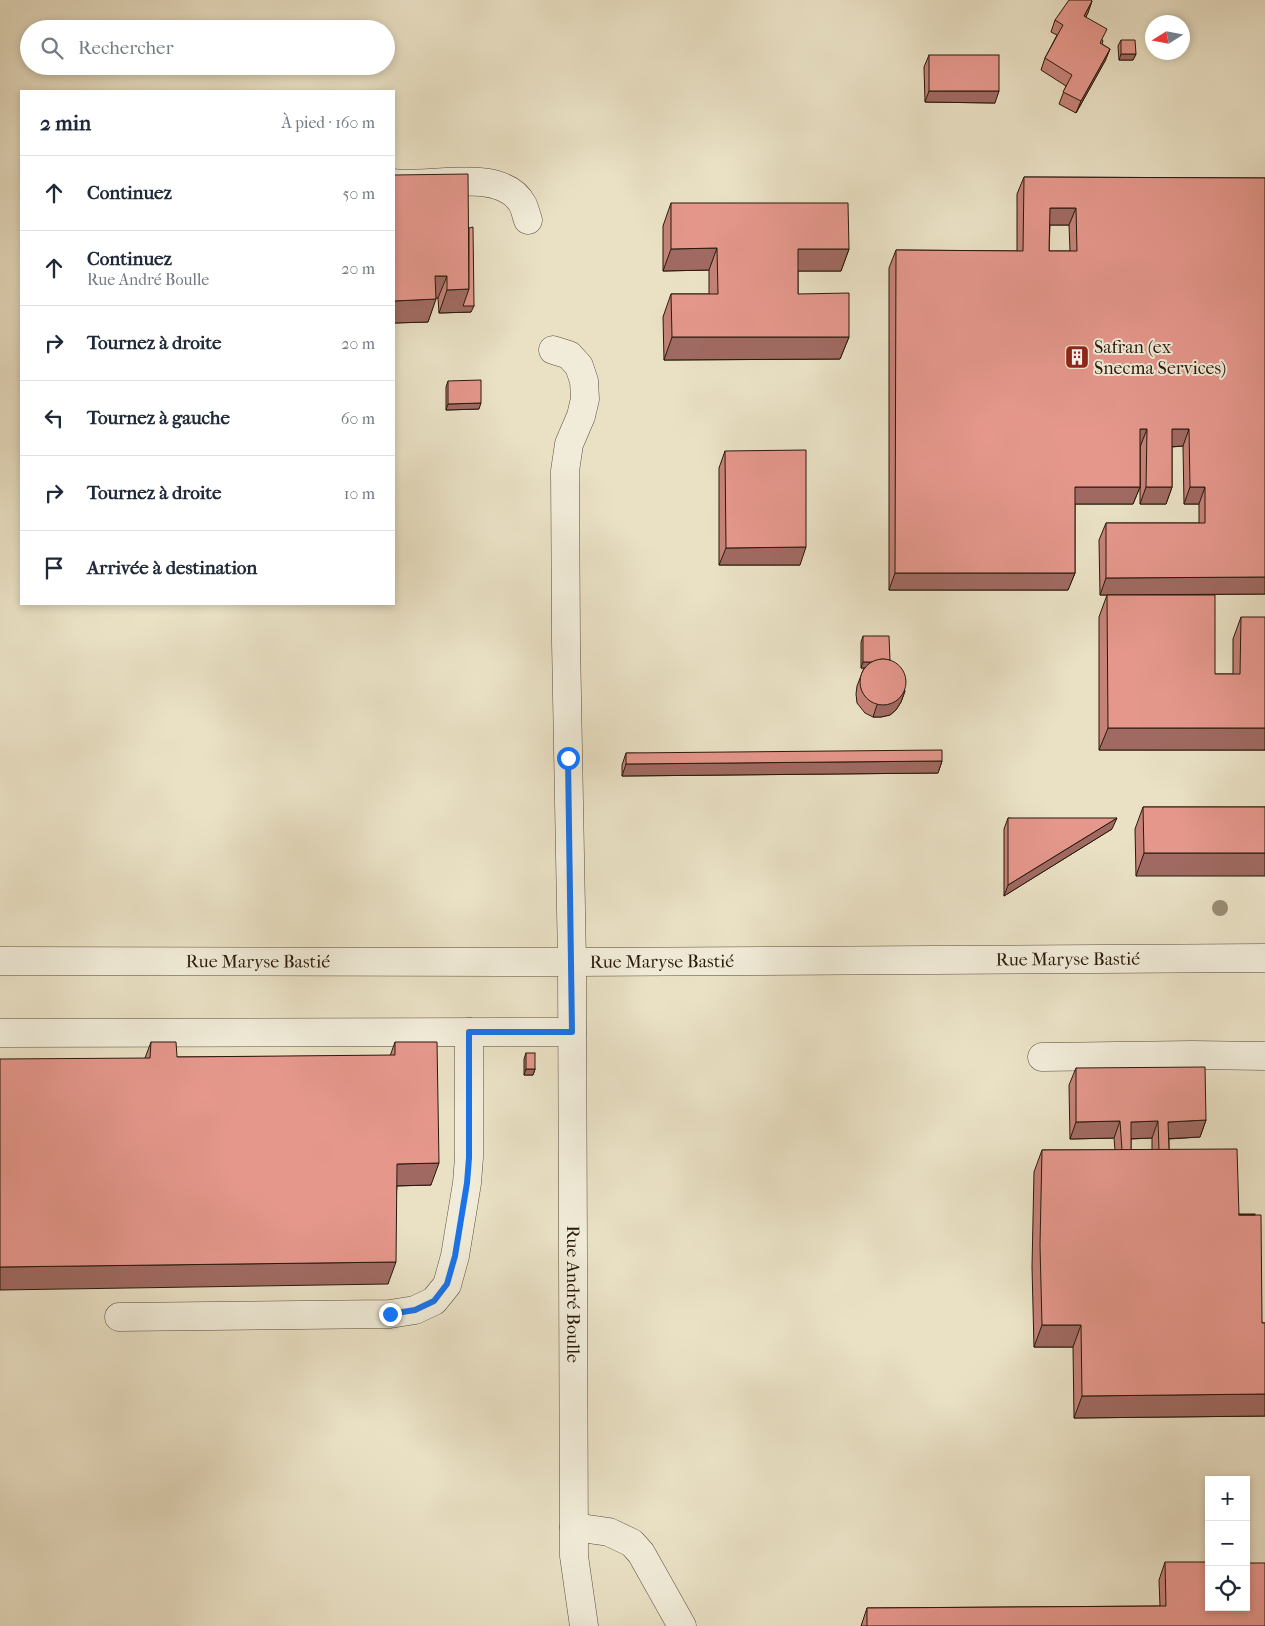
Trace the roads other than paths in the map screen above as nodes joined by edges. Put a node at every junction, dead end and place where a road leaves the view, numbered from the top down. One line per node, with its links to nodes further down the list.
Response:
1 (395, 183): 2 (street)
2 (528, 220)
3 (553, 350): 6 (street, Rue André Boulle)
4 (1265, 958): 6 (street, Rue Maryse Bastié)
5 (0, 961): 6 (street, Rue Maryse Bastié)
6 (572, 962): 8 (street, Rue André Boulle)
7 (469, 1032): 8 (street); 9 (street); 12 (street)
8 (572, 1032): 13 (street, Rue André Boulle)
9 (0, 1033)
10 (1265, 1056): 11 (street)
11 (1042, 1058)
12 (119, 1317)
13 (574, 1527): 14 (street, Rue André Boulle); 15 (street)
14 (584, 1626)
15 (682, 1626)

